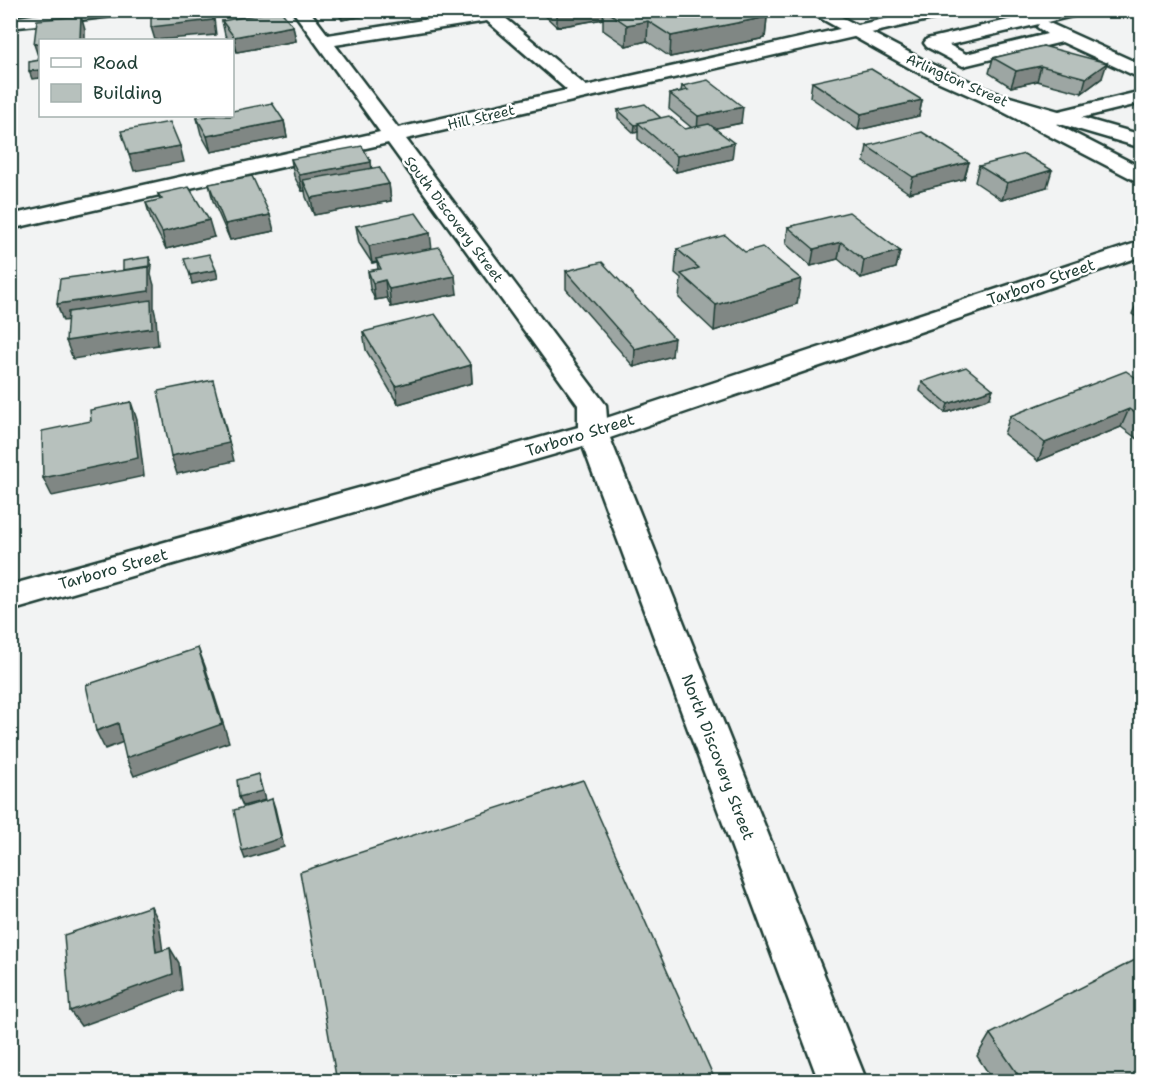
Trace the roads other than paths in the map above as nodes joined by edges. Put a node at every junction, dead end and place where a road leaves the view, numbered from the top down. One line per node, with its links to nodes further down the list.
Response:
1 (122, 10): 7 (street)
2 (300, 10): 10 (street, South Discovery Street)
3 (814, 10): 8 (street, Arlington Street)
4 (950, 10): 8 (street, Hill Street)
5 (1075, 10): 6 (street)
6 (1030, 20): 9 (street); 9 (street)
7 (10, 23)
8 (855, 32): 14 (street, Hill Street); 15 (street, Arlington Street)
9 (1064, 36): 12 (street)
10 (323, 41): 14 (street); 18 (street, South Discovery Street)
11 (1131, 46): 12 (street)
12 (1101, 54): 13 (street)
13 (1142, 73)
14 (583, 94): 18 (street, Hill Street)
15 (989, 97): 17 (street, Arlington Street); 20 (street)
16 (1142, 97): 17 (street)
17 (1054, 118): 19 (street, Arlington Street)
18 (393, 137): 21 (street, Hill Street); 23 (street, South Discovery Street)
19 (1142, 141)
20 (1142, 177)
21 (10, 222)
22 (1142, 248): 23 (street, Tarboro Street)
23 (593, 433): 24 (street, Tarboro Street); 25 (street, North Discovery Street)
24 (10, 598)
25 (843, 1082)

